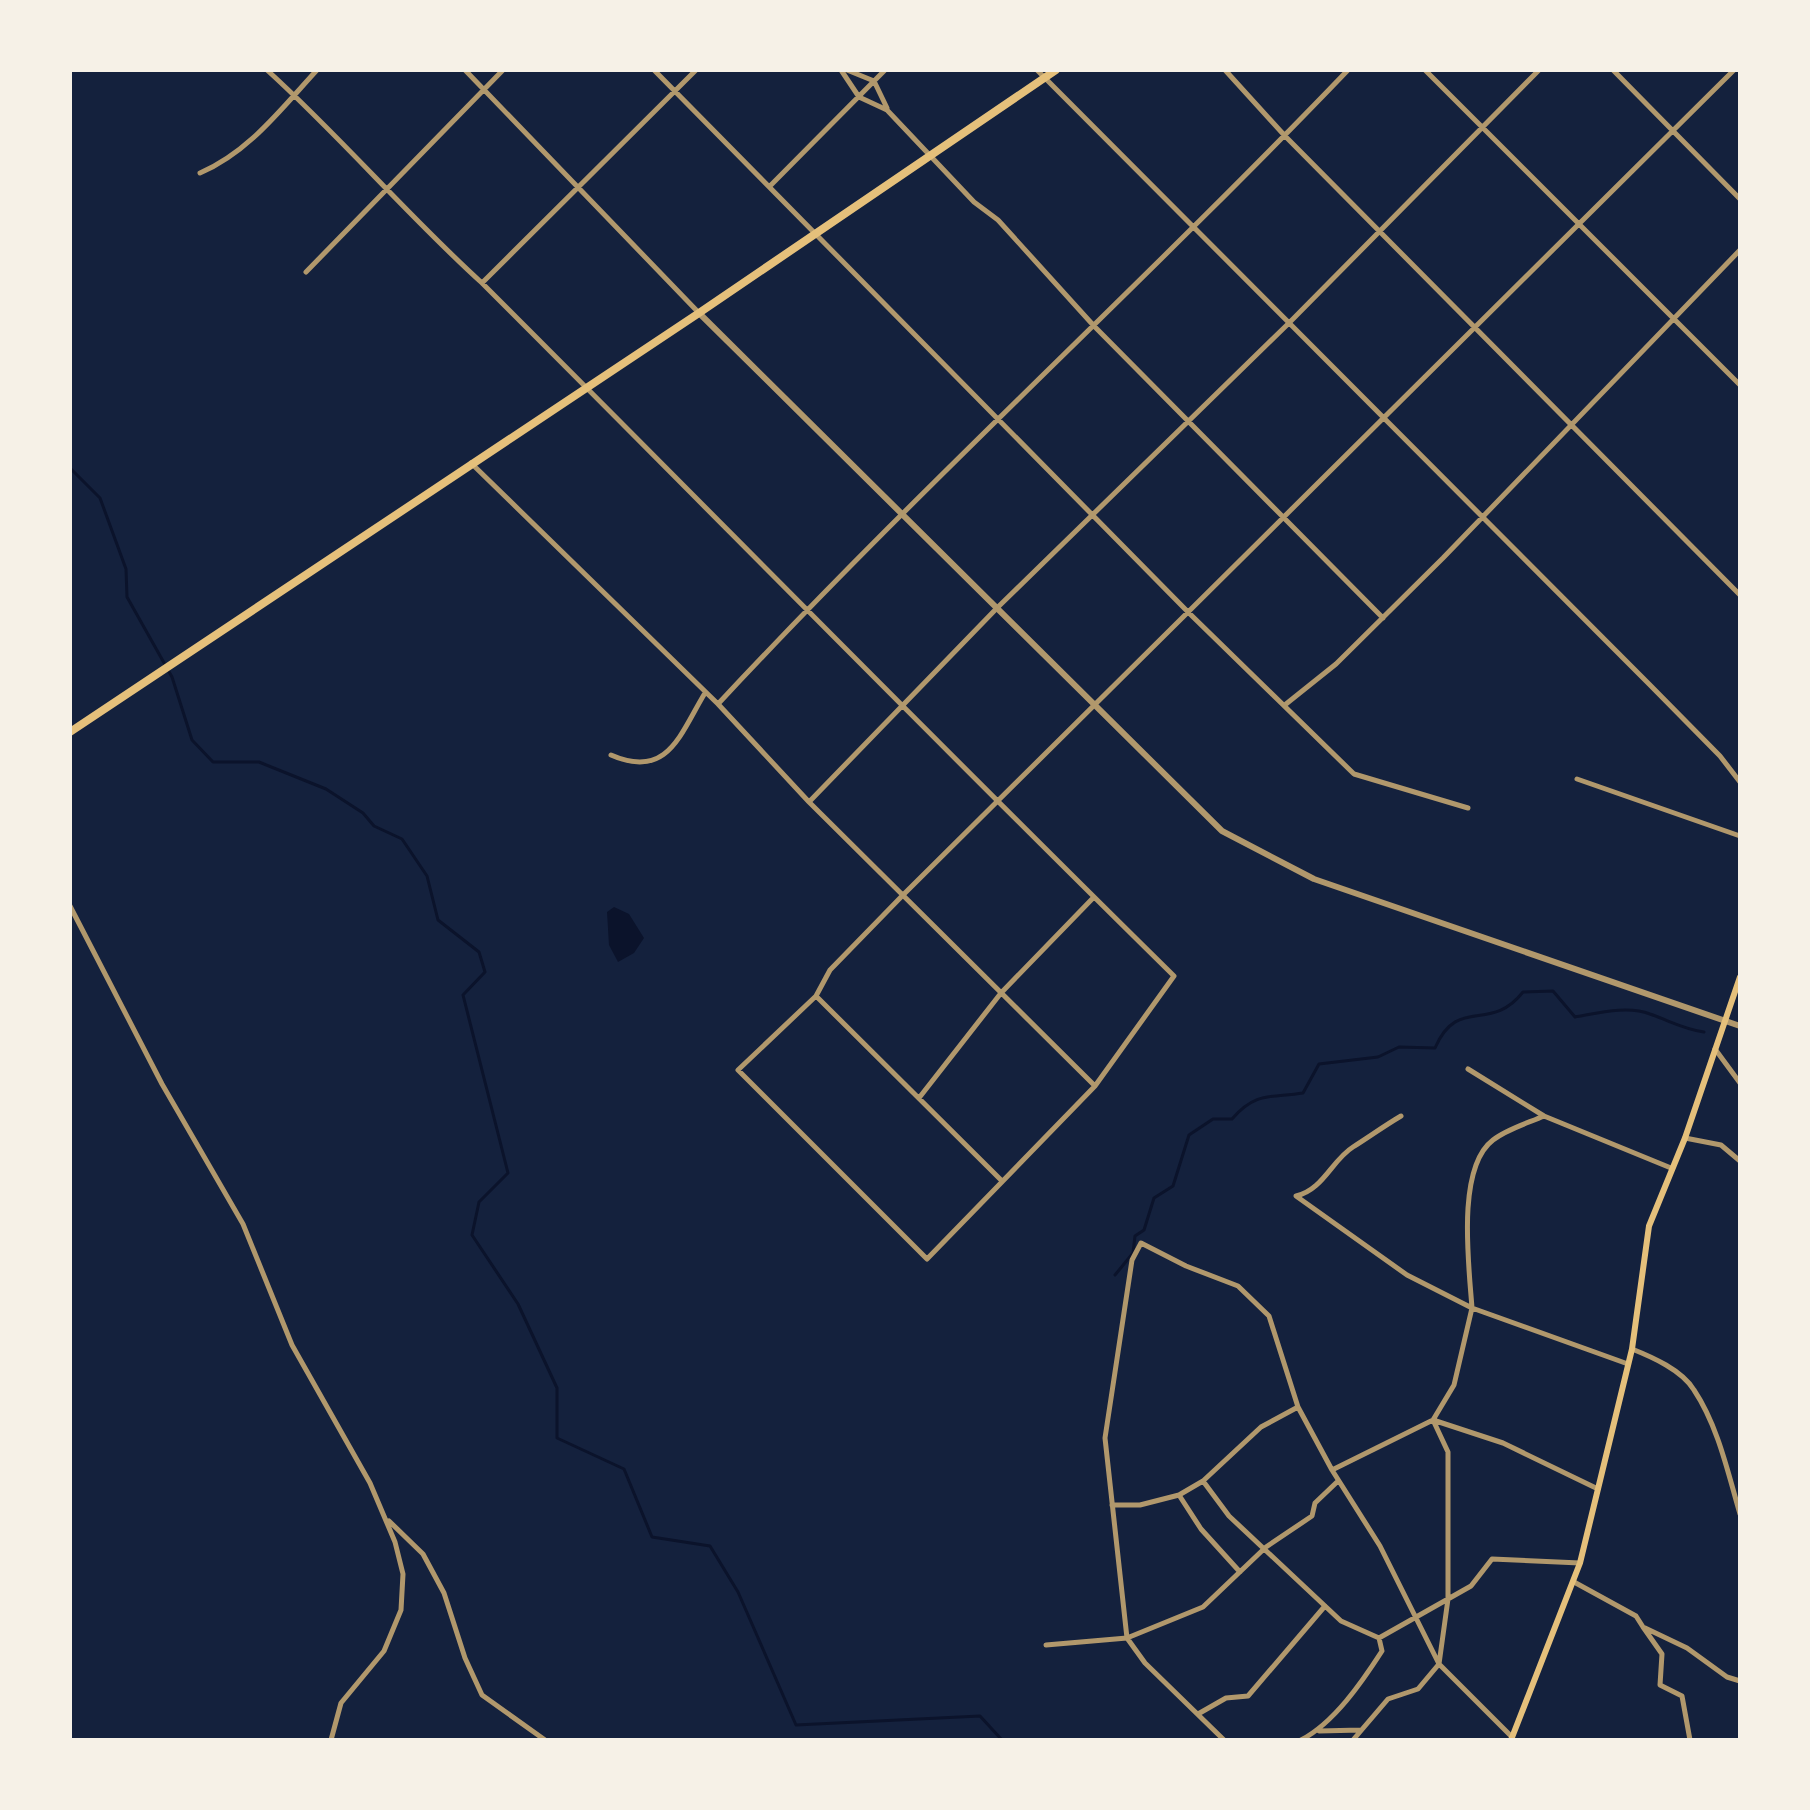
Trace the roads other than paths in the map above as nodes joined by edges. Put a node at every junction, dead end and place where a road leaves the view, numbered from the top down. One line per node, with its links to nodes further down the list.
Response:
1 (267, 70): 21 (street)
2 (317, 70): 21 (street)
3 (465, 70): 19 (street)
4 (503, 70): 19 (street)
5 (654, 70): 20 (street)
6 (696, 70): 20 (street)
7 (844, 70): 18 (street); 22 (street)
8 (885, 70): 18 (street)
9 (1037, 70): 17 (street)
10 (1056, 70): 17 (highway)
11 (1225, 70): 26 (street)
12 (1348, 70): 26 (street)
13 (1425, 70): 24 (street)
14 (1539, 70): 24 (street)
15 (1613, 70): 25 (street)
16 (1734, 70): 25 (street)
17 (1045, 78): 27 (highway); 34 (street)
18 (874, 81): 22 (street); 23 (street)
19 (484, 89): 30 (street); 31 (street)
20 (674, 91): 29 (street); 30 (street)
21 (294, 95): 28 (street); 31 (street)
22 (859, 97): 23 (street); 29 (street)
23 (887, 110): 27 (street)
24 (1482, 126): 33 (street); 36 (street)
25 (1673, 131): 32 (street); 33 (street)
26 (1285, 136): 34 (street); 36 (street)
27 (930, 155): 35 (highway); 44 (street)
28 (200, 173)
29 (770, 186): 35 (street)
30 (578, 188): 39 (street); 40 (street)
31 (387, 190): 38 (street); 39 (street)
32 (1740, 199)
33 (1580, 223): 41 (street); 43 (street)
34 (1192, 227): 42 (street); 44 (street)
35 (815, 231): 40 (highway); 48 (street)
36 (1380, 232): 42 (street); 43 (street)
37 (1740, 250): 41 (street)
38 (306, 272)
39 (482, 283): 46 (street)
40 (699, 313): 46 (highway); 52 (street)
41 (1675, 318): 45 (street); 50 (street)
42 (1289, 323): 47 (street); 49 (street)
43 (1473, 325): 47 (street); 50 (street)
44 (1094, 326): 48 (street); 49 (street)
45 (1740, 385)
46 (585, 389): 51 (highway); 58 (street)
47 (1383, 416): 53 (street); 55 (street)
48 (999, 419): 52 (street); 54 (street)
49 (1189, 422): 53 (street); 54 (street)
50 (1573, 423): 55 (street); 56 (street)
51 (470, 462): 61 (street); 66 (highway)
52 (900, 513): 57 (street); 58 (street)
53 (1282, 515): 59 (street); 60 (street)
54 (1094, 516): 57 (street); 59 (street)
55 (1484, 517): 60 (street); 69 (street)
56 (1740, 595)
57 (997, 608): 64 (street); 65 (street)
58 (805, 611): 62 (street); 65 (street)
59 (1189, 613): 63 (street); 64 (street)
60 (1383, 618): 63 (street)
61 (705, 693): 62 (street); 67 (street)
62 (718, 704): 70 (street)
63 (1286, 704): 72 (street)
64 (1094, 705): 71 (street); 80 (street)
65 (901, 706): 70 (street); 71 (street)
66 (70, 732)
67 (611, 755)
68 (1577, 779): 73 (street)
69 (1740, 782)
70 (809, 802): 74 (street)
71 (1000, 802): 74 (street); 75 (street)
72 (1468, 808)
73 (1740, 836)
74 (903, 895): 78 (street); 79 (street)
75 (1094, 897): 78 (street); 85 (street)
76 (70, 906): 105 (street)
77 (1740, 977): 80 (main road)
78 (1001, 993): 85 (street); 86 (street)
79 (816, 996): 86 (street); 92 (street)
80 (1724, 1021): 81 (street); 82 (main road)
81 (1740, 1026)
82 (1715, 1048): 84 (street); 89 (main road)
83 (1468, 1069): 88 (street)
84 (1740, 1083)
85 (1095, 1086): 92 (street)
86 (919, 1098): 92 (street)
87 (1401, 1116): 93 (street)
88 (1544, 1116): 91 (street); 93 (street)
89 (1685, 1138): 90 (street); 91 (main road)
90 (1740, 1161)
91 (1671, 1168): 94 (main road)
92 (1001, 1180)
93 (1472, 1308): 95 (street); 97 (street)
94 (1632, 1349): 95 (main road); 104 (street)
95 (1628, 1364): 101 (main road)
96 (1298, 1407): 98 (street); 99 (street); 103 (street)
97 (1433, 1420): 98 (street); 101 (street); 110 (street)
98 (1332, 1470): 100 (street)
99 (1203, 1481): 102 (street); 106 (street)
100 (1337, 1482): 106 (street); 112 (street)
101 (1598, 1489): 107 (main road)
102 (1179, 1495): 103 (street); 108 (street)
103 (1112, 1505): 114 (street)
104 (1740, 1514)
105 (388, 1520): 123 (street); 124 (street)
106 (1266, 1547): 108 (street); 111 (street)
107 (1580, 1563): 109 (main road); 110 (street)
108 (1240, 1572): 114 (street)
109 (1574, 1582): 113 (street); 122 (main road)
110 (1448, 1599): 112 (street); 117 (street)
111 (1325, 1606): 115 (street); 119 (street)
112 (1414, 1616): 115 (street); 117 (street)
113 (1643, 1627): 118 (street); 128 (street)
114 (1127, 1638): 116 (street); 119 (street)
115 (1379, 1638): 121 (street)
116 (1046, 1645)
117 (1439, 1664): 120 (street); 122 (street)
118 (1740, 1681)
119 (1198, 1714): 125 (street)
120 (1361, 1730): 121 (street); 127 (street)
121 (1318, 1731): 126 (street)
122 (1512, 1739)
123 (331, 1740)
124 (545, 1740)
125 (1224, 1740)
126 (1301, 1740)
127 (1353, 1740)
128 (1690, 1740)

